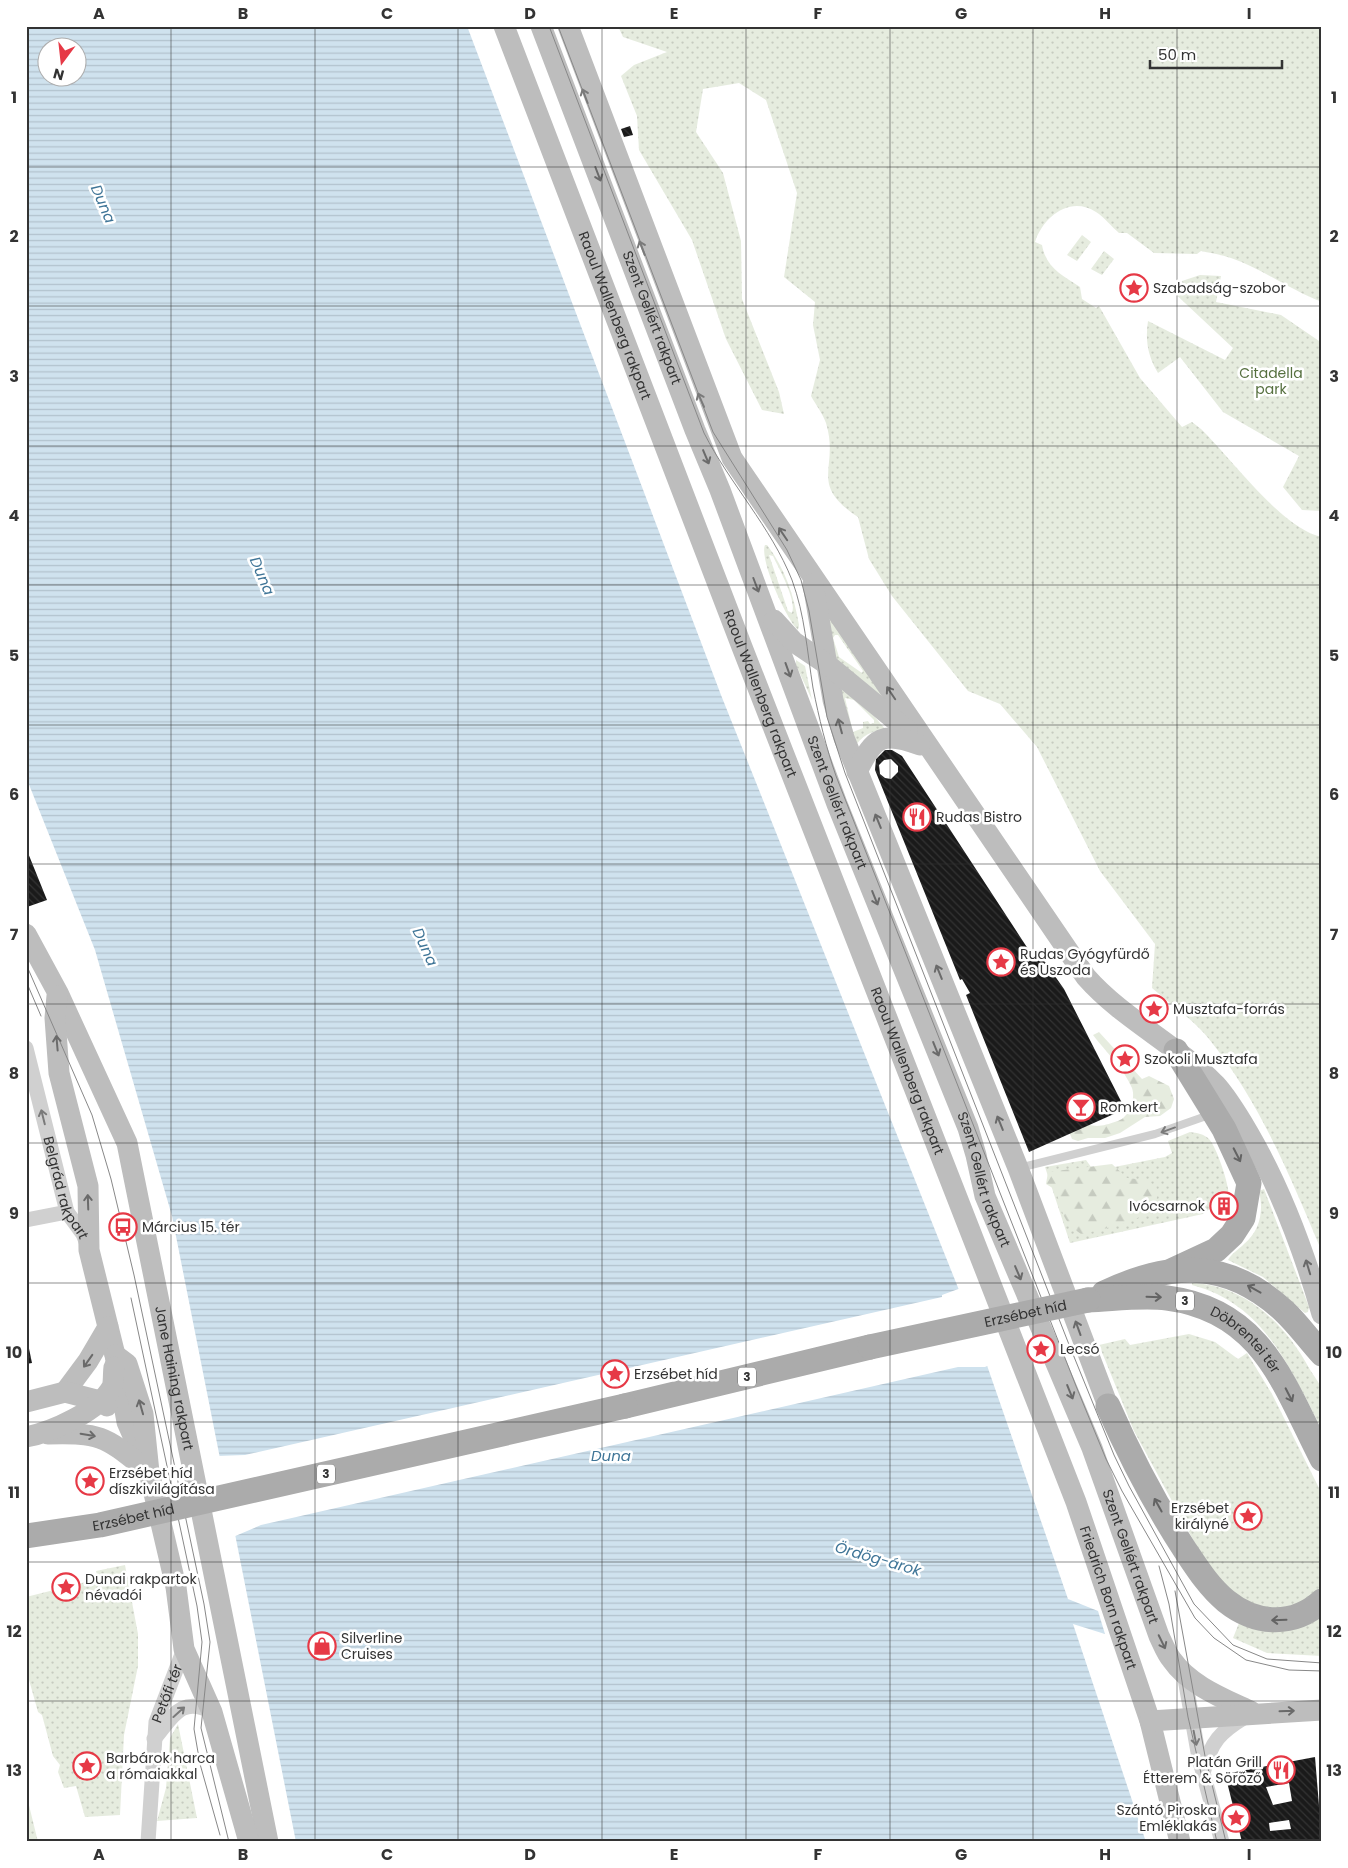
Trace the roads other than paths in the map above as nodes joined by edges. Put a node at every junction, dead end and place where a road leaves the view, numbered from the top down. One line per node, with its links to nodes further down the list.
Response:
1 (504, 26): 26 (main road, Raoul Wallenberg rakpart)
2 (542, 26): 7 (main road, Szent Gellért rakpart, one-way to 7)
3 (568, 26): 5 (main road, Szent Gellért rakpart, one-way to 3)
4 (701, 402): 5 (lane, one-way to 4)
5 (732, 458): 6 (main road, Szent Gellért rakpart, one-way to 5)
6 (811, 574): 8 (main road, Szent Gellért rakpart); 9 (main road, Szent Gellért rakpart, one-way to 6)
7 (765, 608): 8 (main road, Szent Gellért rakpart); 38 (main road, Szent Gellért rakpart, one-way to 38)
8 (828, 665): 9 (main road, Szent Gellért rakpart); 10 (main road, Szent Gellért rakpart, one-way to 8)
9 (928, 748): 10 (main road); 14 (main road, Szent Gellért rakpart)
10 (857, 772): 16 (main road, Szent Gellért rakpart, one-way to 10)
11 (26, 934): 12 (main road, Jane Haining rakpart)
12 (58, 994): 19 (main road, one-way to 12); 48 (main road, Jane Haining rakpart)
13 (26, 1048): 17 (street, Belgrád rakpart, one-way to 13)
14 (1176, 1051): 15 (main road); 22 (main road, Szent Gellért rakpart, one-way to 14)
15 (1214, 1113): 16 (lane, one-way to 16); 20 (main road, one-way to 20)
16 (1018, 1168): 30 (main road, Szent Gellért rakpart, one-way to 16)
17 (66, 1212): 18 (street); 19 (street, Belgrád rakpart)
18 (26, 1220)
19 (89, 1250): 23 (main road, Belgrád rakpart)
20 (1174, 1270): 21 (main road, 3); 24 (main road, 3, one-way to 20)
21 (1088, 1300): 33 (main road, Döbrentei tér / 3, one-way to 33); 35 (main road, Erzsébet híd / 3, bridge)
22 (1322, 1314)
23 (108, 1327): 25 (main road, Belgrád rakpart); 27 (main road, one-way to 27)
24 (1322, 1354)
25 (115, 1355): 28 (main road); 31 (main road, Belgrád rakpart); 34 (main road, Belgrád rakpart, one-way to 25)
26 (1021, 1358): 43 (main road, Friedrich Born rakpart)
27 (65, 1392): 28 (main road); 29 (main road)
28 (100, 1400): 31 (main road); 32 (main road)
29 (26, 1402)
30 (1108, 1406): 36 (main road, one-way to 30)
31 (127, 1422): 34 (main road, Belgrád rakpart)
32 (33, 1436): 34 (main road, one-way to 34)
33 (1322, 1459)
34 (149, 1472): 37 (main road, Belgrád rakpart)
35 (26, 1536)
36 (1322, 1601)
37 (184, 1649): 40 (main road, Belgrád rakpart); 44 (street, Petőfi tér)
38 (1184, 1673): 41 (main road, Szent Gellért rakpart); 42 (street)
39 (1322, 1710): 41 (main road, one-way to 39)
40 (212, 1712): 44 (street, Petőfi tér, one-way to 40); 47 (main road, Belgrád rakpart)
41 (1252, 1712): 42 (main road); 45 (street)
42 (1191, 1717): 43 (main road); 45 (street, one-way to 45)
43 (1150, 1721): 49 (main road, Friedrich Born rakpart)
44 (154, 1739): 46 (street, Petőfi tér)
45 (1204, 1770): 50 (street)
46 (148, 1842)
47 (249, 1842)
48 (268, 1842)
49 (1180, 1842)
50 (1222, 1842)

